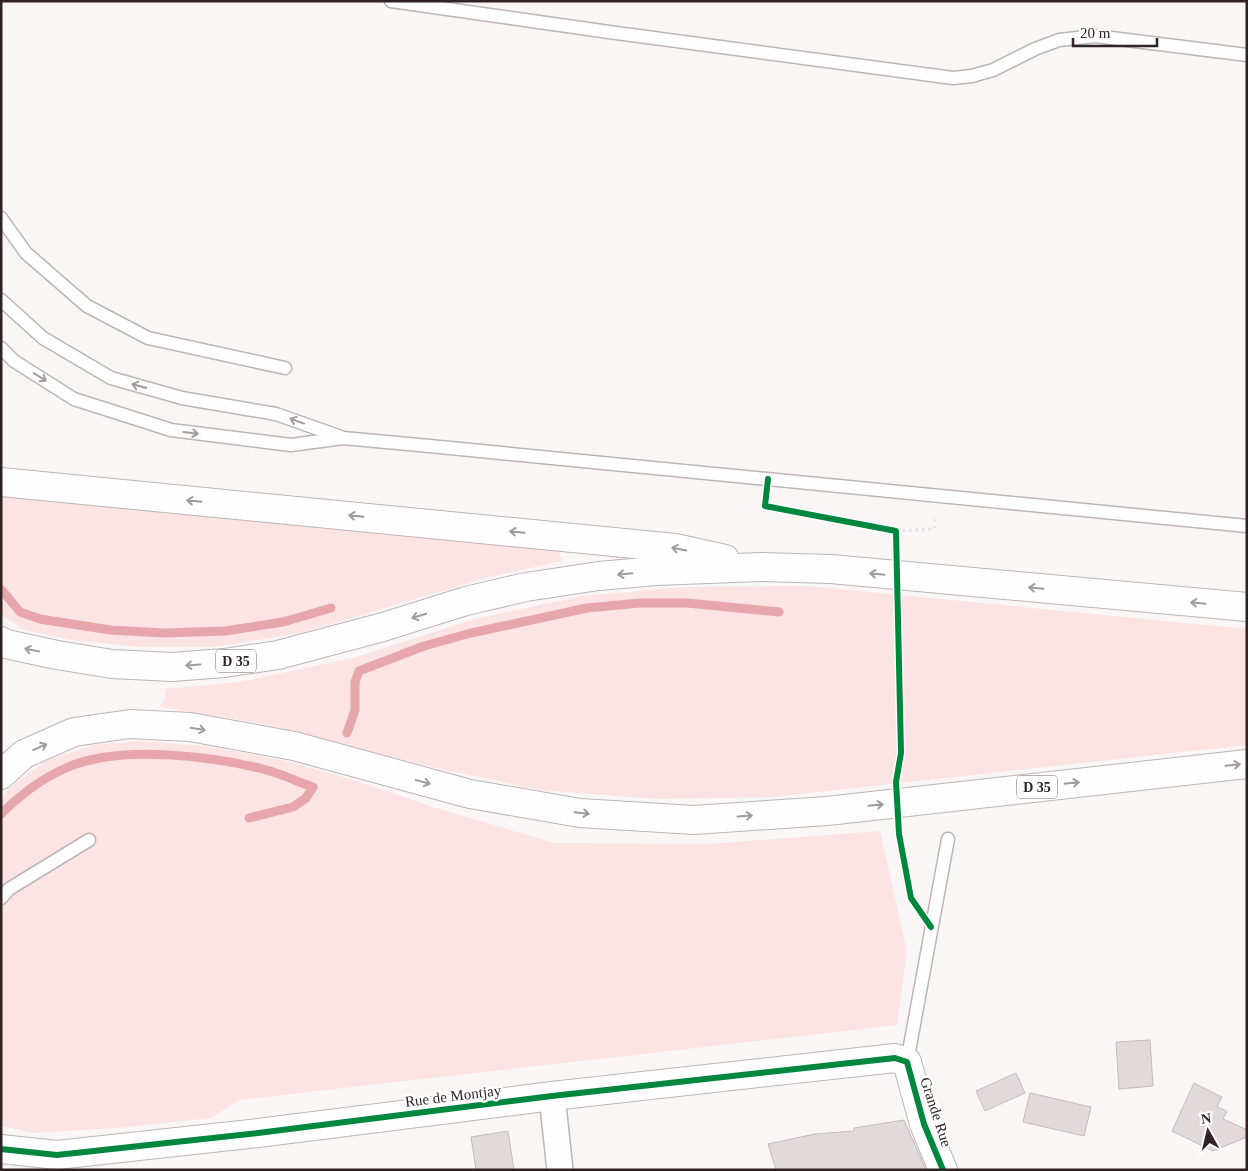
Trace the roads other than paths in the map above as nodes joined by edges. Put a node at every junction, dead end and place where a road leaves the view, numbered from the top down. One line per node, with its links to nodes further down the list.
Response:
1 (391, 1): 2 (lane)
2 (1247, 56)
3 (1, 218): 6 (lane)
4 (1, 300): 7 (lane, one-way to 4)
5 (1, 348): 7 (lane, one-way to 7)
6 (285, 368)
7 (343, 438): 9 (lane)
8 (1, 482): 10 (main road, one-way to 8)
9 (1247, 526)
10 (761, 567): 11 (main road, D 35, one-way to 10); 12 (main road, D 35, one-way to 12)
11 (1247, 608)
12 (1, 641)
13 (1247, 764): 14 (main road, D 35, one-way to 13)
14 (1, 775)
15 (948, 839): 18 (lane)
16 (89, 840): 17 (lane)
17 (1, 898)
18 (907, 1062): 19 (main road, Rue de Montjay); 22 (main road, Grande Rue)
19 (552, 1096): 20 (main road, Rue de Montjay); 21 (street)
20 (1, 1149)
21 (560, 1170)
22 (944, 1170)

